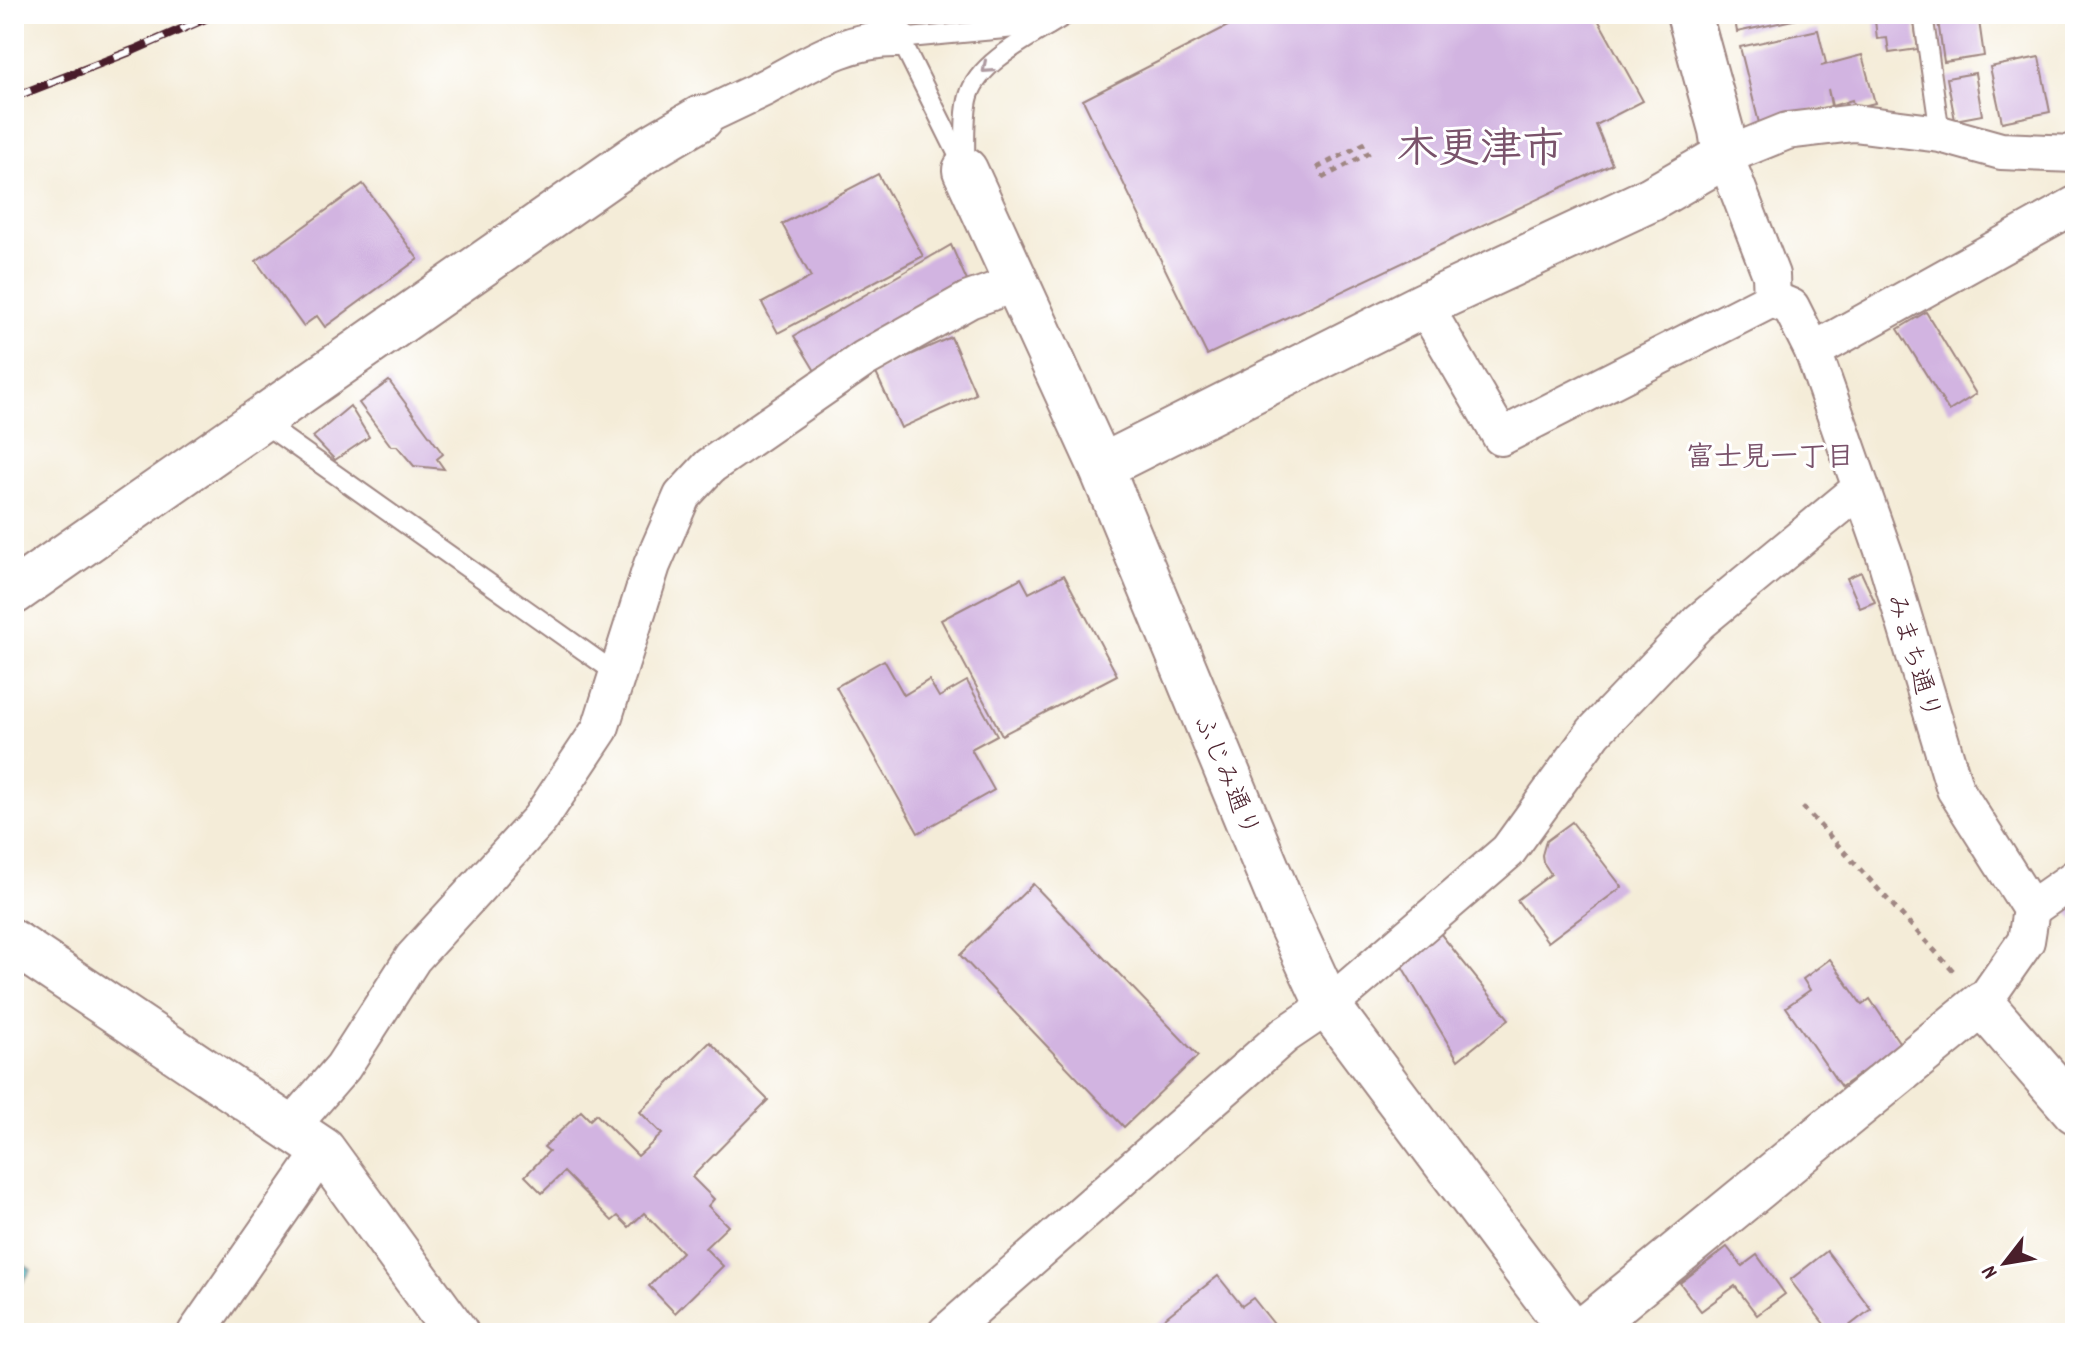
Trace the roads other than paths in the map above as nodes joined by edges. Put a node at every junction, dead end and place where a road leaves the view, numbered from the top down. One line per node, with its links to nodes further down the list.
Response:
1 (865, 14): 6 (street)
2 (1689, 14): 9 (street)
3 (1923, 14): 7 (lane)
4 (1059, 19): 5 (lane); 10 (lane, one-way to 10)
5 (893, 26): 6 (street); 10 (lane)
6 (701, 118): 16 (street)
7 (1940, 134): 8 (street); 9 (street)
8 (2075, 154)
9 (1725, 156): 13 (street); 14 (street)
10 (965, 170): 12 (street, ふじみ通り)
11 (2075, 205): 15 (street)
12 (1017, 283): 17 (street, ふじみ通り); 20 (street)
13 (1772, 299): 14 (street); 15 (street, みまち通り)
14 (1424, 305): 17 (street)
15 (1813, 351): 18 (street, みまち通り)
16 (259, 420): 19 (street); 20 (lane)
17 (1101, 467): 25 (street, ふじみ通り)
18 (1860, 489): 22 (street, みまち通り); 25 (street)
19 (14, 592)
20 (617, 674): 27 (street)
21 (2075, 878): 22 (street)
22 (2031, 909): 24 (street)
23 (14, 943): 27 (street)
24 (1982, 1004): 26 (street); 32 (street)
25 (1328, 1006): 30 (street); 31 (street, ふじみ通り)
26 (2075, 1111)
27 (307, 1138): 28 (street); 29 (street)
28 (196, 1333)
29 (456, 1333)
30 (946, 1333)
31 (1573, 1333)
32 (1580, 1333)

